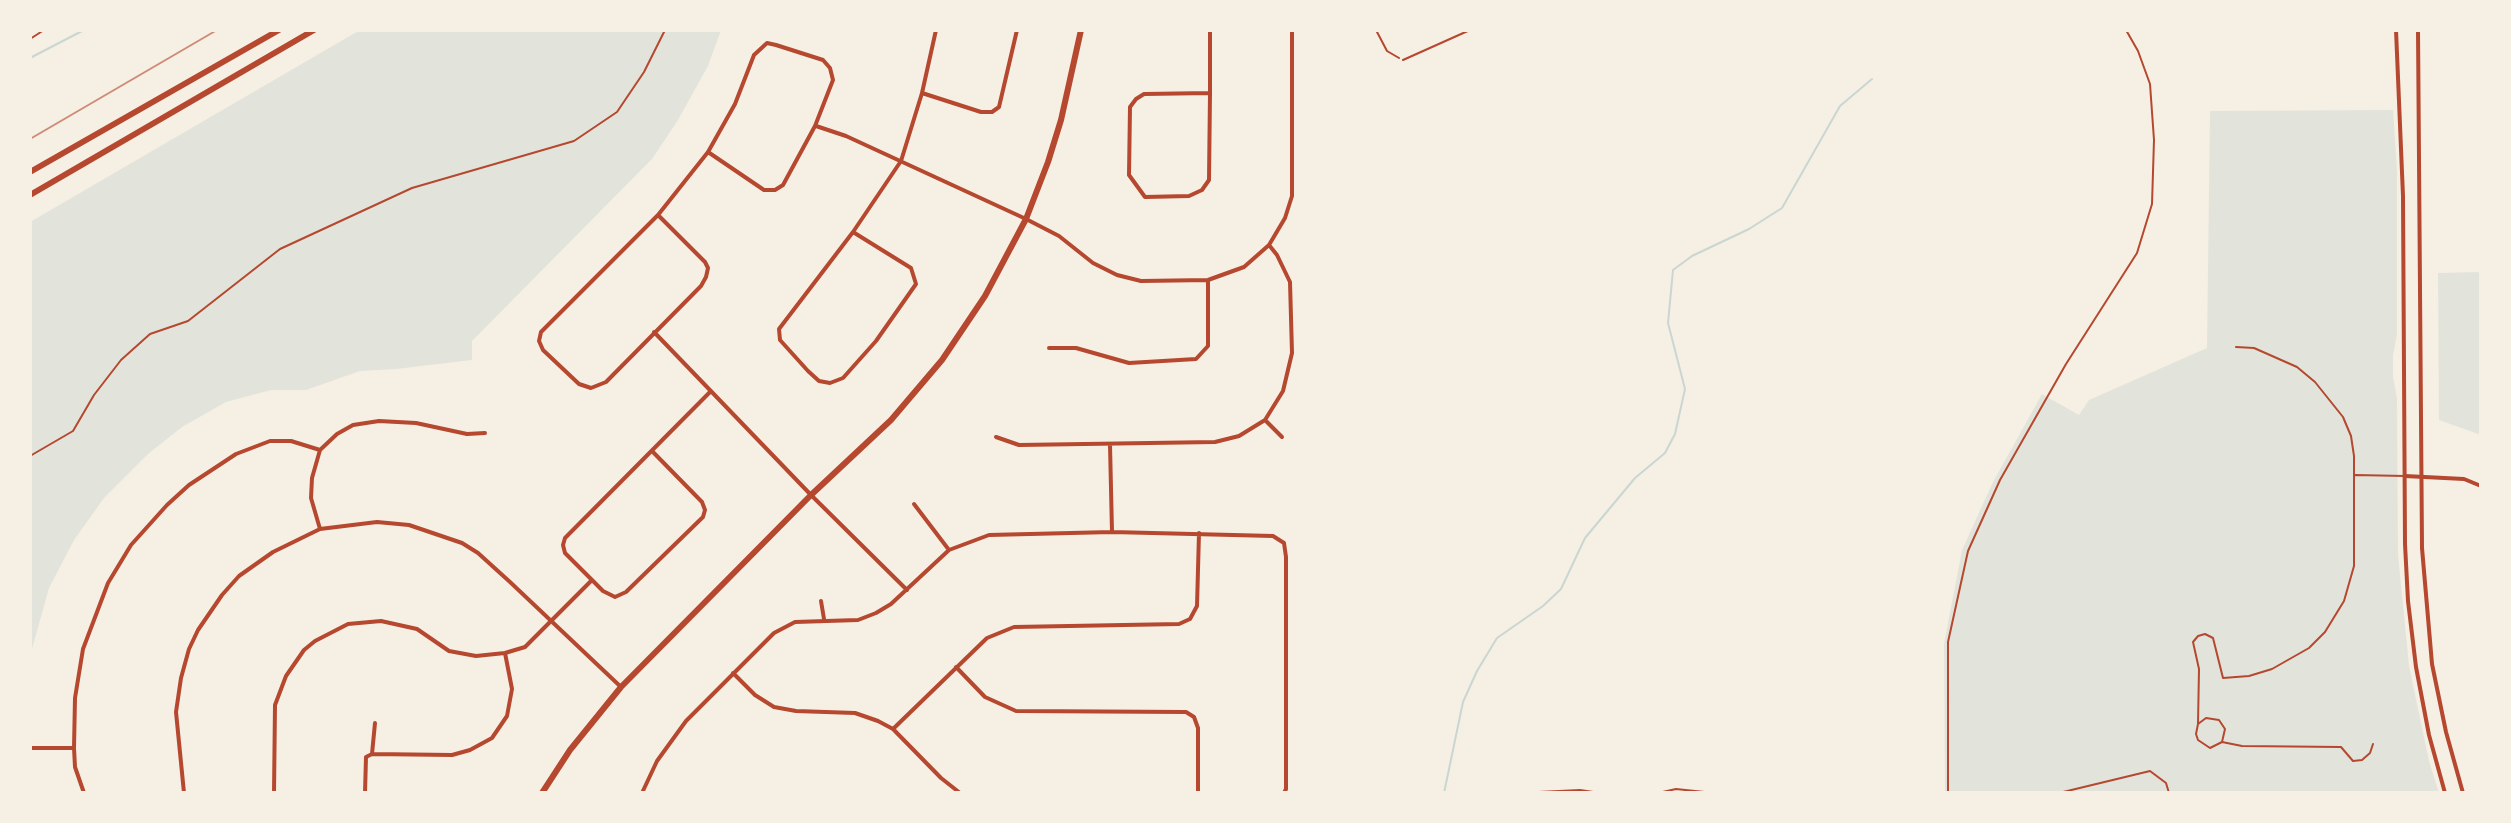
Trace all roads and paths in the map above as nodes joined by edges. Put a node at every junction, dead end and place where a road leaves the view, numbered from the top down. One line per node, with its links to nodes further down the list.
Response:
1 (44, 30): 15 (path)
2 (279, 30): 22 (main road)
3 (314, 30): 23 (main road)
4 (665, 30): 40 (path)
5 (936, 30): 17 (street)
6 (1017, 30): 17 (street)
7 (1081, 30): 25 (main road)
8 (1210, 30): 18 (street)
9 (1292, 30): 27 (street)
10 (1376, 30): 16 (path)
11 (1470, 30): 16 (lane)
12 (2126, 30): 82 (path)
13 (2396, 30): 42 (street)
14 (2418, 30): 43 (street)
15 (30, 39)
16 (1403, 60)
17 (922, 93): 21 (street)
18 (1210, 93): 18 (street)
19 (815, 126): 20 (street); 20 (street); 21 (street)
20 (708, 152): 24 (street)
21 (901, 161): 25 (street); 26 (street)
22 (30, 172)
23 (30, 195)
24 (658, 215): 29 (street); 29 (street)
25 (1026, 219): 28 (street); 45 (main road)
26 (853, 232): 26 (street)
27 (1269, 245): 28 (street); 33 (street)
28 (1208, 280): 31 (street)
29 (654, 332): 32 (street)
30 (2236, 347): 41 (lane)
31 (1049, 348)
32 (711, 391): 39 (street); 45 (street)
33 (1265, 420): 36 (street); 37 (street)
34 (485, 433): 38 (street)
35 (996, 437): 37 (street)
36 (1282, 437)
37 (1110, 445): 48 (street)
38 (320, 450): 47 (street); 66 (street)
39 (652, 451): 51 (street); 51 (street)
40 (30, 456)
41 (2354, 475): 42 (lane); 61 (lane)
42 (2405, 476): 43 (street); 86 (street)
43 (2422, 476): 44 (street); 87 (street)
44 (2481, 486)
45 (811, 495): 52 (street); 59 (main road)
46 (914, 504): 50 (street)
47 (320, 529): 55 (street); 69 (street)
48 (1112, 532): 49 (street); 50 (street)
49 (1199, 533): 57 (street); 76 (street)
50 (949, 550): 52 (street)
51 (592, 580): 55 (street)
52 (907, 590): 54 (street)
53 (821, 601): 54 (street)
54 (824, 619): 58 (street)
55 (552, 622): 56 (street); 59 (street)
56 (505, 653): 67 (street); 70 (street)
57 (956, 667): 62 (street); 75 (street)
58 (732, 672): 62 (street); 73 (street)
59 (621, 687): 72 (main road)
60 (375, 723): 67 (street)
61 (2198, 724): 63 (lane); 63 (lane)
62 (893, 729): 74 (street)
63 (2222, 742): 64 (lane)
64 (2373, 744)
65 (30, 748): 66 (street)
66 (74, 748): 68 (street)
67 (372, 754): 71 (street)
68 (84, 793)
69 (184, 793)
70 (274, 793)
71 (365, 793)
72 (542, 793)
73 (642, 793)
74 (960, 793)
75 (1198, 793)
76 (1284, 793)
77 (1518, 793): 78 (path)
78 (1600, 793)
79 (1658, 793): 80 (path)
80 (1714, 793)
81 (1907, 793): 82 (path)
82 (1948, 793): 83 (path)
83 (2020, 793)
84 (2059, 793): 85 (path)
85 (2169, 793)
86 (2445, 793)
87 (2463, 793)

